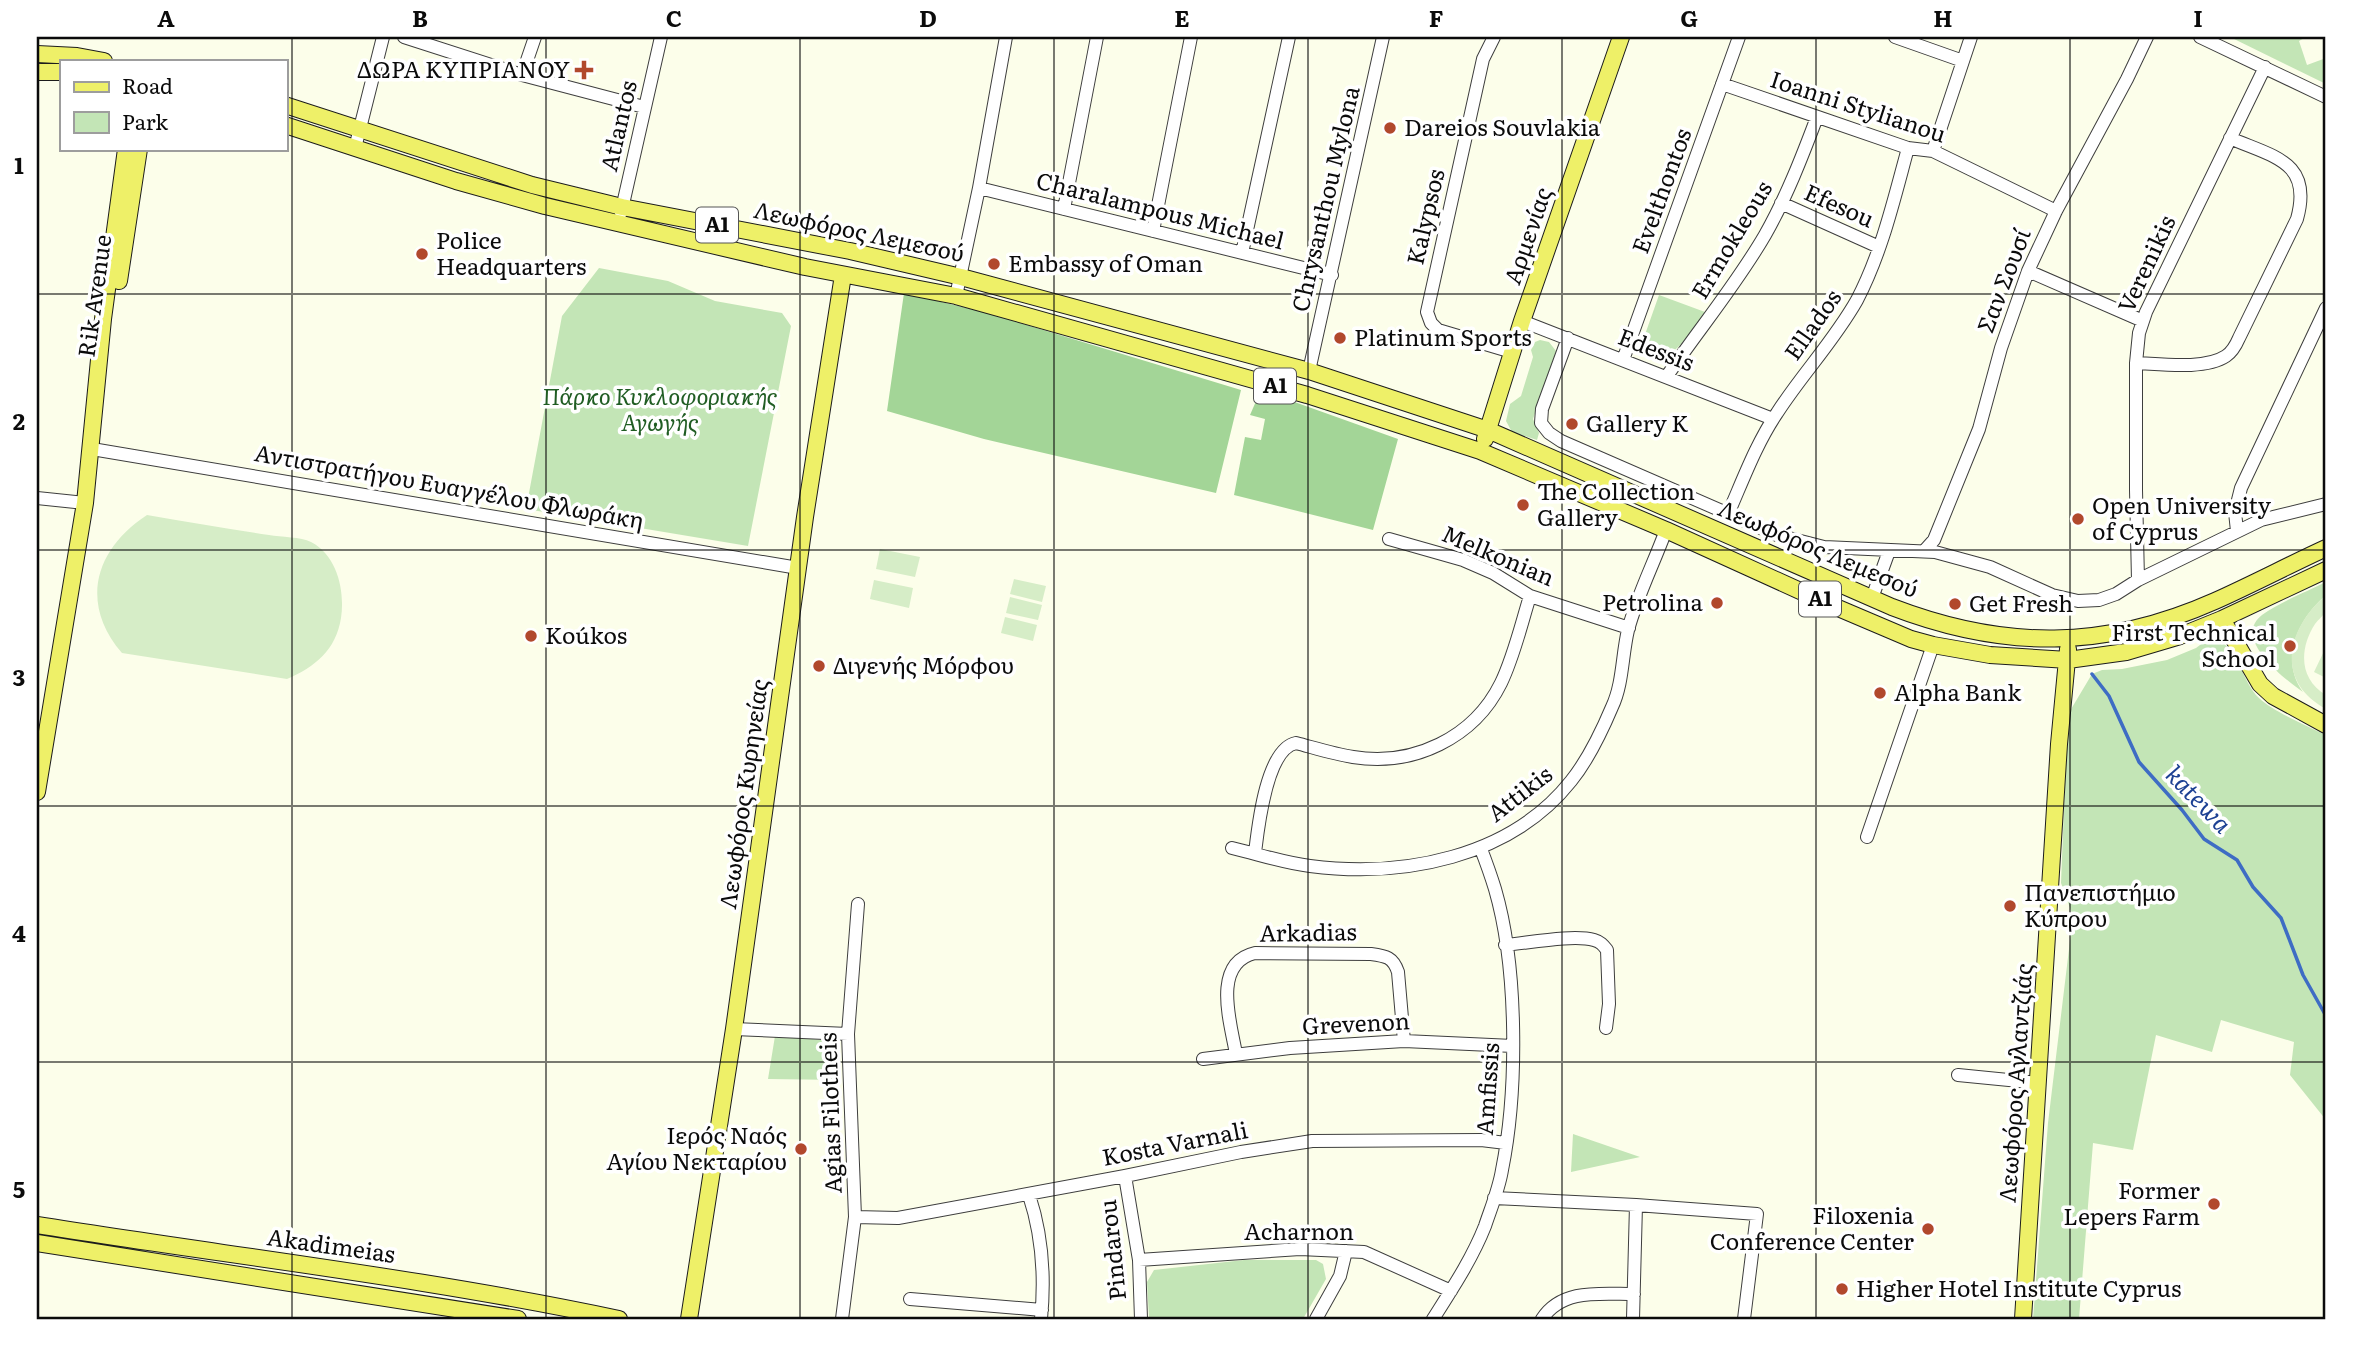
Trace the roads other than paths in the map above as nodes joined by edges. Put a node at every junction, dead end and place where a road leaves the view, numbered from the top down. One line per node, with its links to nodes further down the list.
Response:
1 (383, 37): 31 (street)
2 (404, 37): 17 (street)
3 (534, 37): 24 (street)
4 (661, 37): 28 (street, Atlantos)
5 (1006, 37): 38 (street)
6 (1097, 37): 41 (street)
7 (1191, 37): 44 (street)
8 (1289, 37): 46 (street)
9 (1383, 37): 49 (street, Chrysanthou Mylona)
10 (1494, 37): 56 (street, Kalypsos)
11 (1621, 37): 53 (main road, Αρμενίας)
12 (1739, 37): 25 (street, Evelthontos)
13 (1895, 37): 20 (street)
14 (1971, 37): 20 (street)
15 (2147, 37): 42 (street, Σαν Σουσί)
16 (2200, 37): 21 (street)
17 (432, 41): 24 (street)
18 (37, 54): 19 (main road)
19 (99, 60)
20 (1963, 61): 37 (street)
21 (2265, 67): 26 (street); 32 (street, Verenikis)
22 (37, 72): 23 (main road)
23 (60, 72)
24 (522, 75): 28 (street)
25 (1722, 83): 29 (street, Ioanni Stylianou); 57 (street, Evelthontos)
26 (2326, 97)
27 (287, 106): 31 (main road, Λεωφόρος Λεμεσού / A1)
28 (644, 107): 40 (street, Atlantos)
29 (1817, 117): 34 (street, Ioanni Stylianou); 39 (street, Ermokleous)
30 (287, 126): 33 (main road, Λεωφόρος Λεμεσού / A1)
31 (360, 129): 33 (street); 40 (main road, Λεωφόρος Λεμεσού / A1)
32 (2230, 138): 54 (street, Verenikis); 58 (street)
33 (355, 148): 43 (main road, Λεωφόρος Λεμεσού / A1)
34 (1908, 148): 37 (street, Ioanni Stylianou); 45 (street, Ellados)
35 (127, 150): 63 (main road, Rik Avenue)
36 (139, 150): 63 (main road, Rik Avenue)
37 (1933, 151): 42 (street, Ioanni Stylianou)
38 (979, 188): 41 (street, Charalampous Michael); 50 (street)
39 (1781, 203): 45 (street, Efesou); 60 (street, Ermokleous)
40 (622, 207): 43 (street, Atlantos); 50 (main road, Λεωφόρος Λεμεσού / A1)
41 (1064, 209): 44 (street, Charalampous Michael)
42 (2056, 211): 47 (street, Σαν Σουσί)
43 (618, 224): 48 (main road, Λεωφόρος Λεμεσού / A1)
44 (1153, 231): 46 (street, Charalampous Michael)
45 (1879, 247): 61 (street, Ellados)
46 (1242, 253): 49 (street, Charalampous Michael)
47 (2028, 271): 54 (street); 73 (street, Σαν Σουσί)
48 (843, 275): 51 (main road, Λεωφόρος Λεμεσού / A1); 75 (main road, Λεωφόρος Κυρηνείας)
49 (1332, 275): 59 (street, Chrysanthou Mylona)
50 (961, 277): 51 (street); 59 (main road, Λεωφόρος Λεμεσού / A1)
51 (956, 296): 64 (main road, Λεωφόρος Λεμεσού / A1)
52 (2326, 308): 70 (street)
53 (1522, 321): 55 (street, Edessis); 56 (main road, Αρμενίας)
54 (2143, 321): 58 (street, Verenikis)
55 (1568, 338): 57 (street, Edessis); 68 (street)
56 (1512, 352): 62 (main road, Αρμενίας)
57 (1623, 360): 60 (street, Edessis)
58 (2136, 363): 77 (street, Verenikis)
59 (1309, 371): 62 (main road, Λεωφόρος Λεμεσού / A1)
60 (1667, 376): 61 (street, Edessis)
61 (1773, 419): 68 (street, Ellados)
62 (1488, 430): 64 (main road, Αρμενίας); 79 (main road, Λεωφόρος Λεμεσού / A1)
63 (92, 449): 66 (main road, Rik Avenue); 75 (street, Αντιστρατήγου Ευαγγέλου Φλωράκη)
64 (1480, 451): 69 (main road, Λεωφόρος Λεμεσού / A1)
65 (37, 498): 66 (street)
66 (85, 503): 86 (main road, Rik Avenue)
67 (2326, 504): 70 (street)
68 (1728, 514): 74 (street)
69 (1666, 530): 81 (street, Attikis); 83 (main road, Λεωφόρος Λεμεσού / A1)
70 (2237, 531): 77 (street)
71 (1389, 540): 78 (street, Melkonian)
72 (2326, 548): 82 (main road, Λεωφόρος Λεμεσού / A1)
73 (1925, 550): 74 (street); 77 (street)
74 (1889, 551): 79 (street)
75 (798, 568): 94 (main road, Λεωφόρος Κυρηνείας)
76 (2326, 570): 80 (main road, Λεωφόρος Λεμεσού / A1)
77 (2138, 580)
78 (1530, 596): 81 (street, Melkonian); 90 (street)
79 (1872, 598): 82 (main road, Λεωφόρος Λεμεσού / A1)
80 (2222, 619): 84 (main road, Λεωφόρος Λεμεσού / A1); 85 (main road)
81 (1629, 628): 89 (street, Attikis)
82 (2068, 640): 84 (main road, Λεωφόρος Αγλαντζιάς)
83 (1933, 645): 84 (main road, Λεωφόρος Λεμεσού / A1); 87 (street)
84 (2068, 660): 101 (main road, Λεωφόρος Αγλαντζιάς)
85 (2326, 725)
86 (37, 792)
87 (1867, 837)
88 (1232, 848): 90 (street, Attikis)
89 (1481, 849): 90 (street, Attikis); 92 (street, Amfissis)
90 (1255, 853)
91 (858, 905): 95 (street, Agias Filotheis)
92 (1505, 945): 93 (street); 97 (street, Amfissis)
93 (1606, 1028)
94 (734, 1029): 95 (street); 118 (main road, Λεωφόρος Κυρηνείας)
95 (848, 1034): 107 (street, Agias Filotheis)
96 (1404, 1041): 97 (street, Grevenon); 98 (street, Grevenon); 98 (street, Arkadias)
97 (1513, 1046): 102 (street, Amfissis)
98 (1236, 1054): 99 (street, Grevenon)
99 (1203, 1059)
100 (1958, 1075): 101 (street)
101 (2039, 1083): 126 (main road, Λεωφόρος Αγλαντζιάς)
102 (1506, 1143): 103 (street, Kosta Varnali); 105 (street, Amfissis)
103 (1125, 1176): 104 (street, Kosta Varnali); 111 (street, Pindarou)
104 (1029, 1195): 107 (street, Kosta Varnali); 115 (street)
105 (1494, 1198): 106 (street); 112 (street, Amfissis)
106 (1636, 1205): 113 (street); 125 (street)
107 (855, 1217): 119 (street, Agias Filotheis)
108 (37, 1225): 117 (main road, Akadimeias)
109 (37, 1243): 116 (main road, Akadimeias)
110 (1346, 1251): 111 (street, Acharnon); 112 (street, Acharnon); 121 (street)
111 (1139, 1260): 120 (street, Pindarou)
112 (1451, 1291): 122 (street, Amfissis)
113 (1634, 1294): 123 (street); 124 (street)
114 (910, 1299): 115 (street)
115 (1042, 1315)
116 (518, 1319)
117 (619, 1319)
118 (689, 1319)
119 (842, 1319)
120 (1141, 1319)
121 (1316, 1319)
122 (1433, 1319)
123 (1542, 1319)
124 (1633, 1319)
125 (1744, 1319)
126 (2023, 1319)

